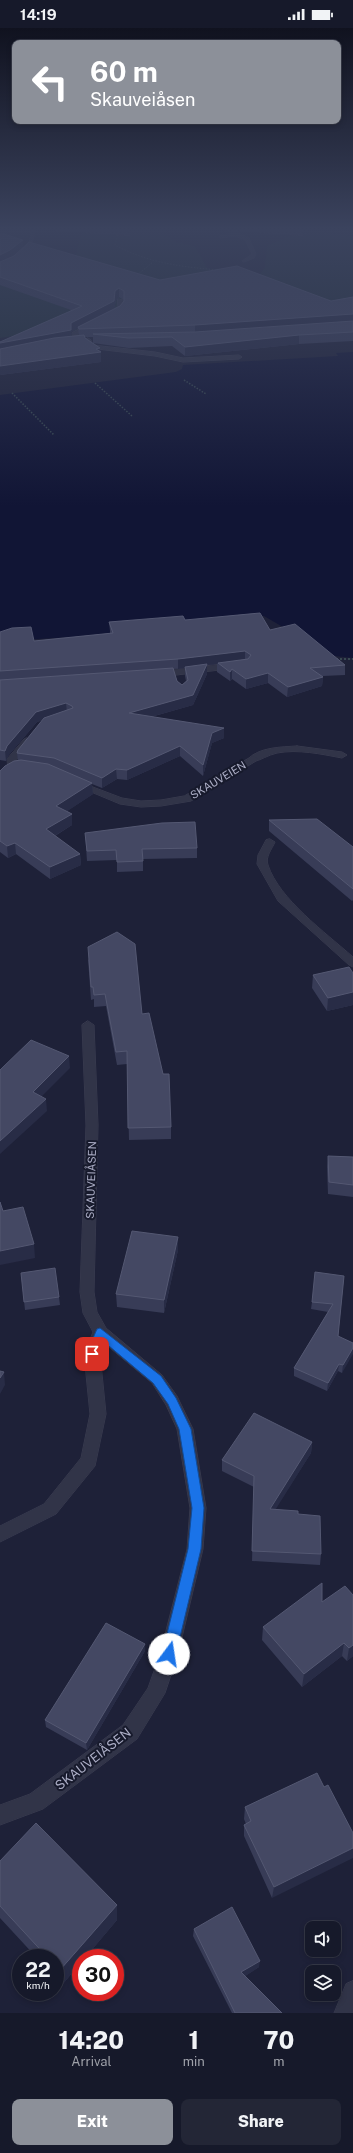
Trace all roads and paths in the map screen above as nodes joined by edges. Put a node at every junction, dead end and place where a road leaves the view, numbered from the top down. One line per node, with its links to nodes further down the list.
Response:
1 (100, 321): 3 (street)
2 (88, 340): 4 (street)
3 (75, 341)
4 (239, 357)
5 (183, 380): 8 (path)
6 (95, 383): 9 (path)
7 (12, 393): 10 (path)
8 (206, 394)
9 (132, 416)
10 (54, 435)
11 (329, 658): 12 (path)
12 (353, 659)
13 (245, 665): 14 (street)
14 (150, 675)
15 (32, 736): 17 (street)
16 (342, 755): 18 (street, SKAUVEIEN)
17 (22, 767)
18 (65, 778)
19 (270, 842): 20 (street)
20 (353, 963)
21 (88, 1026): 22 (street, SKAUVEIÅSEN)
22 (100, 1332): 23 (street); 24 (street, SKAUVEIÅSEN)
23 (0, 1534)
24 (0, 1815)
25 (353, 1991): 26 (street)
26 (345, 2013)

